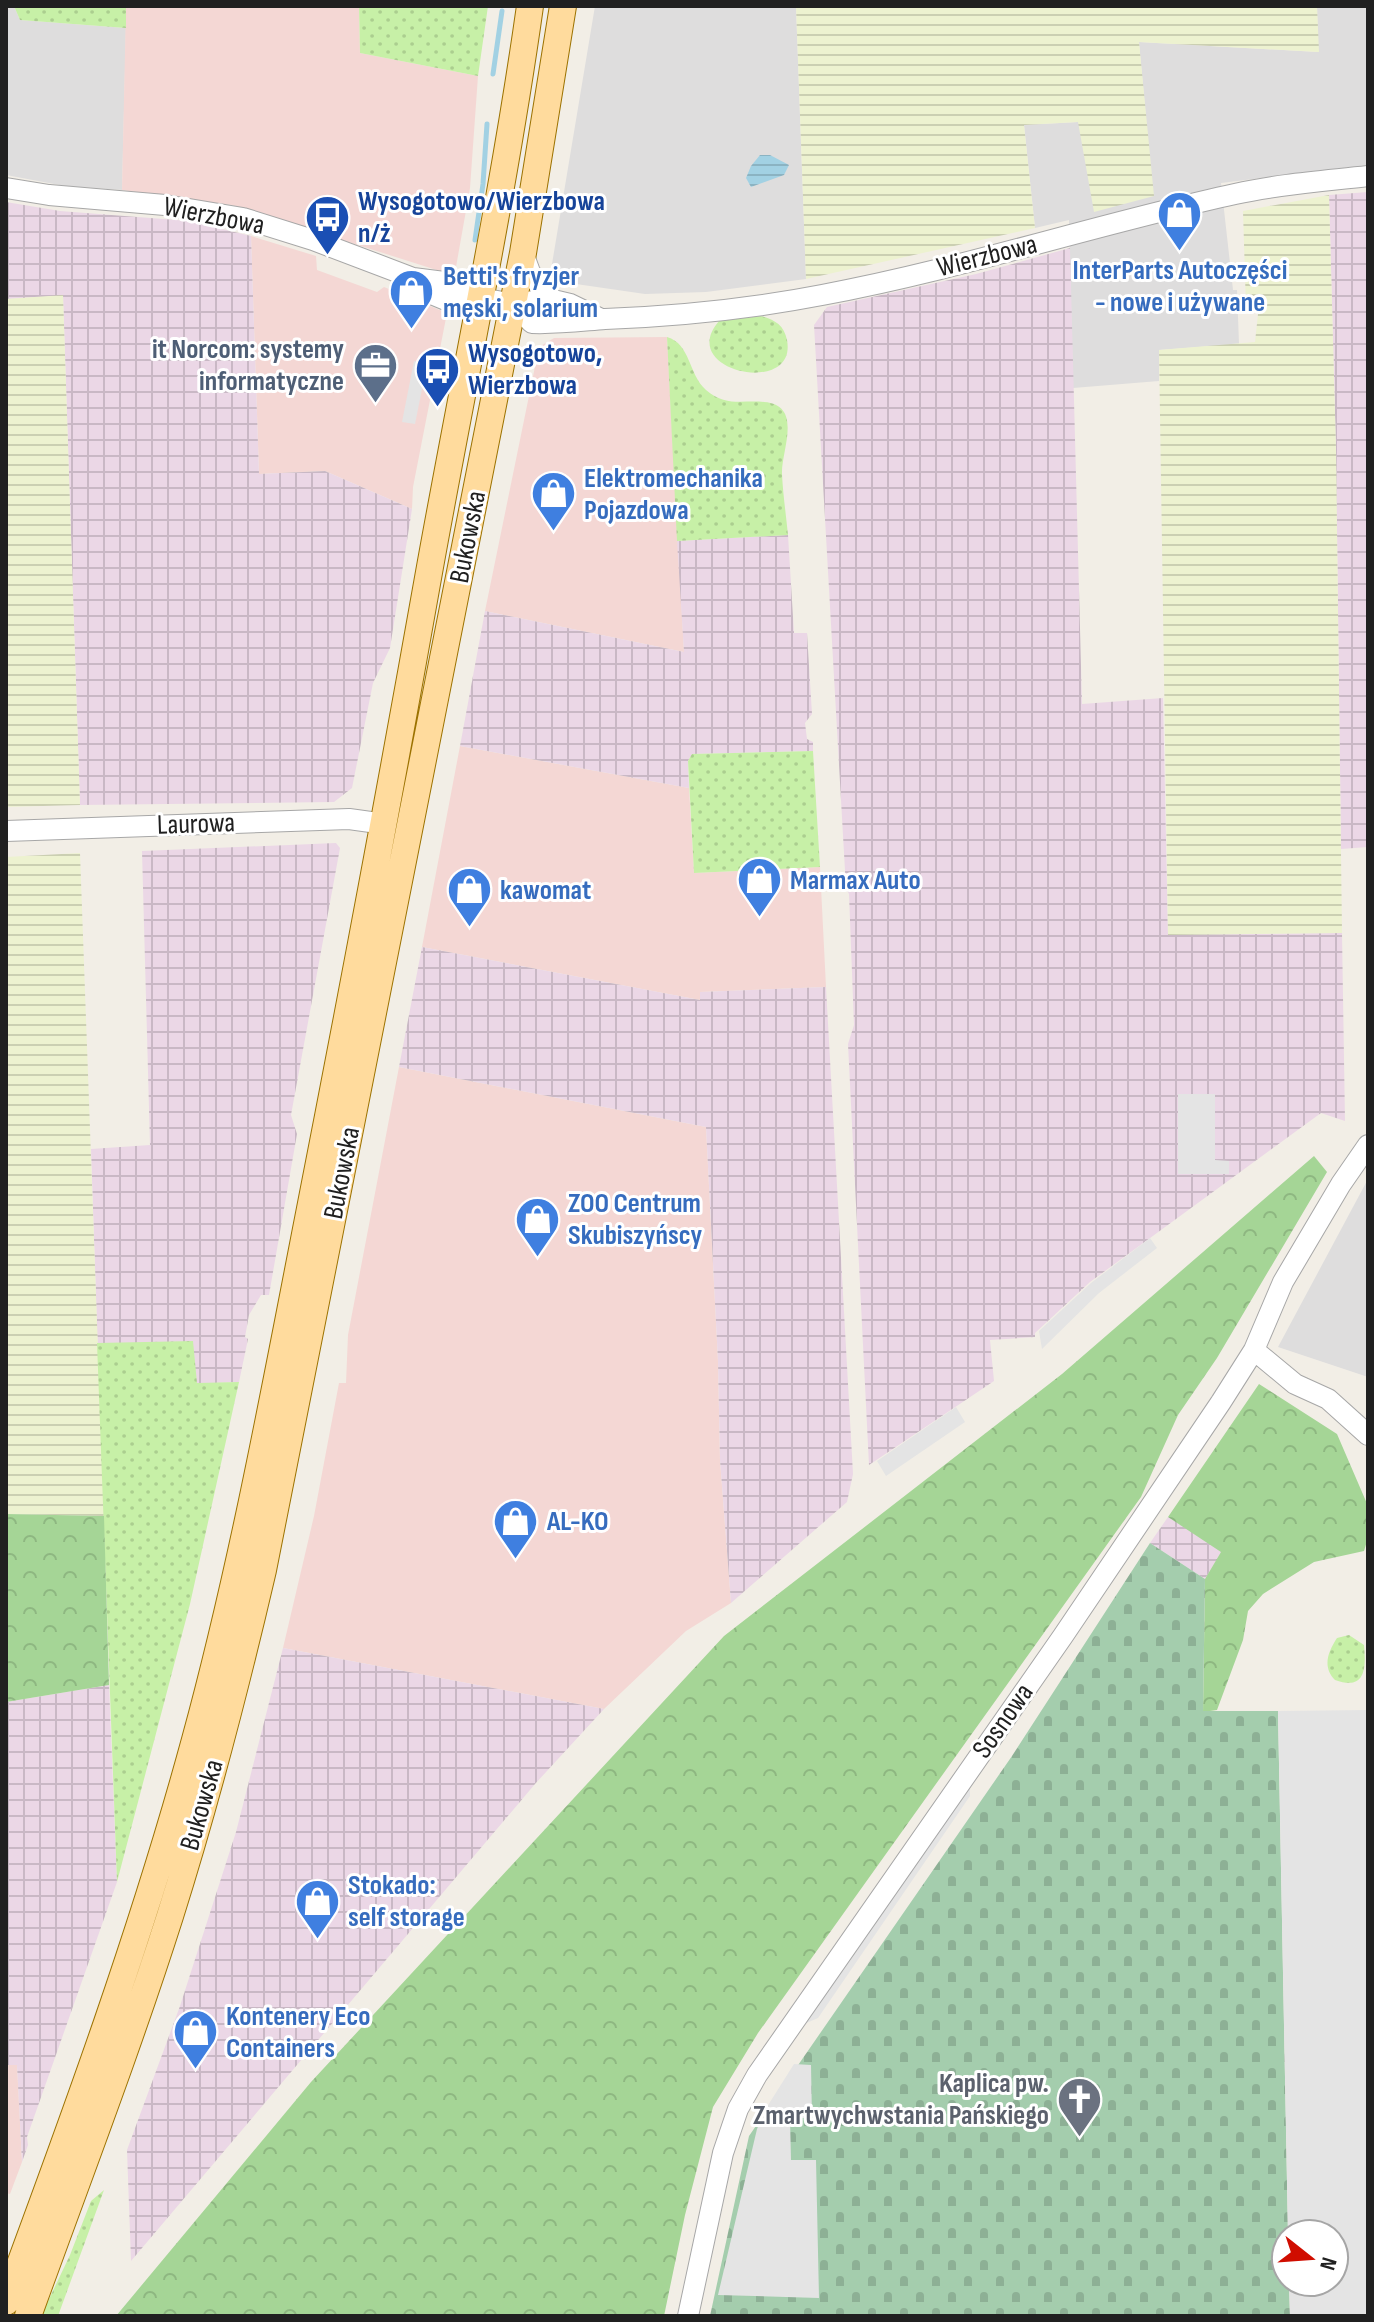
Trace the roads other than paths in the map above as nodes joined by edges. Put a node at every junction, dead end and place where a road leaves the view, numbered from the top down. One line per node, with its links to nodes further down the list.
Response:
1 (530, 6): 6 (main road, Bukowska)
2 (563, 6): 5 (main road, Bukowska)
3 (1368, 176): 9 (street, Wierzbowa)
4 (6, 188): 6 (street, Wierzbowa)
5 (523, 253): 7 (street); 8 (main road, Bukowska)
6 (481, 298): 8 (street, Wierzbowa); 10 (main road, Bukowska)
7 (549, 299): 8 (street, Wierzbowa); 9 (street, Wierzbowa)
8 (513, 304): 9 (street, Wierzbowa); 17 (main road, Bukowska)
9 (602, 319)
10 (385, 824): 11 (street, Laurowa); 16 (main road, Bukowska)
11 (6, 831)
12 (1368, 1145): 13 (street, Sosnowa)
13 (1361, 1167): 14 (street, Sosnowa)
14 (1254, 1350): 15 (street); 18 (street, Sosnowa)
15 (1368, 1435)
16 (6, 2302)
17 (28, 2316)
18 (688, 2316)

